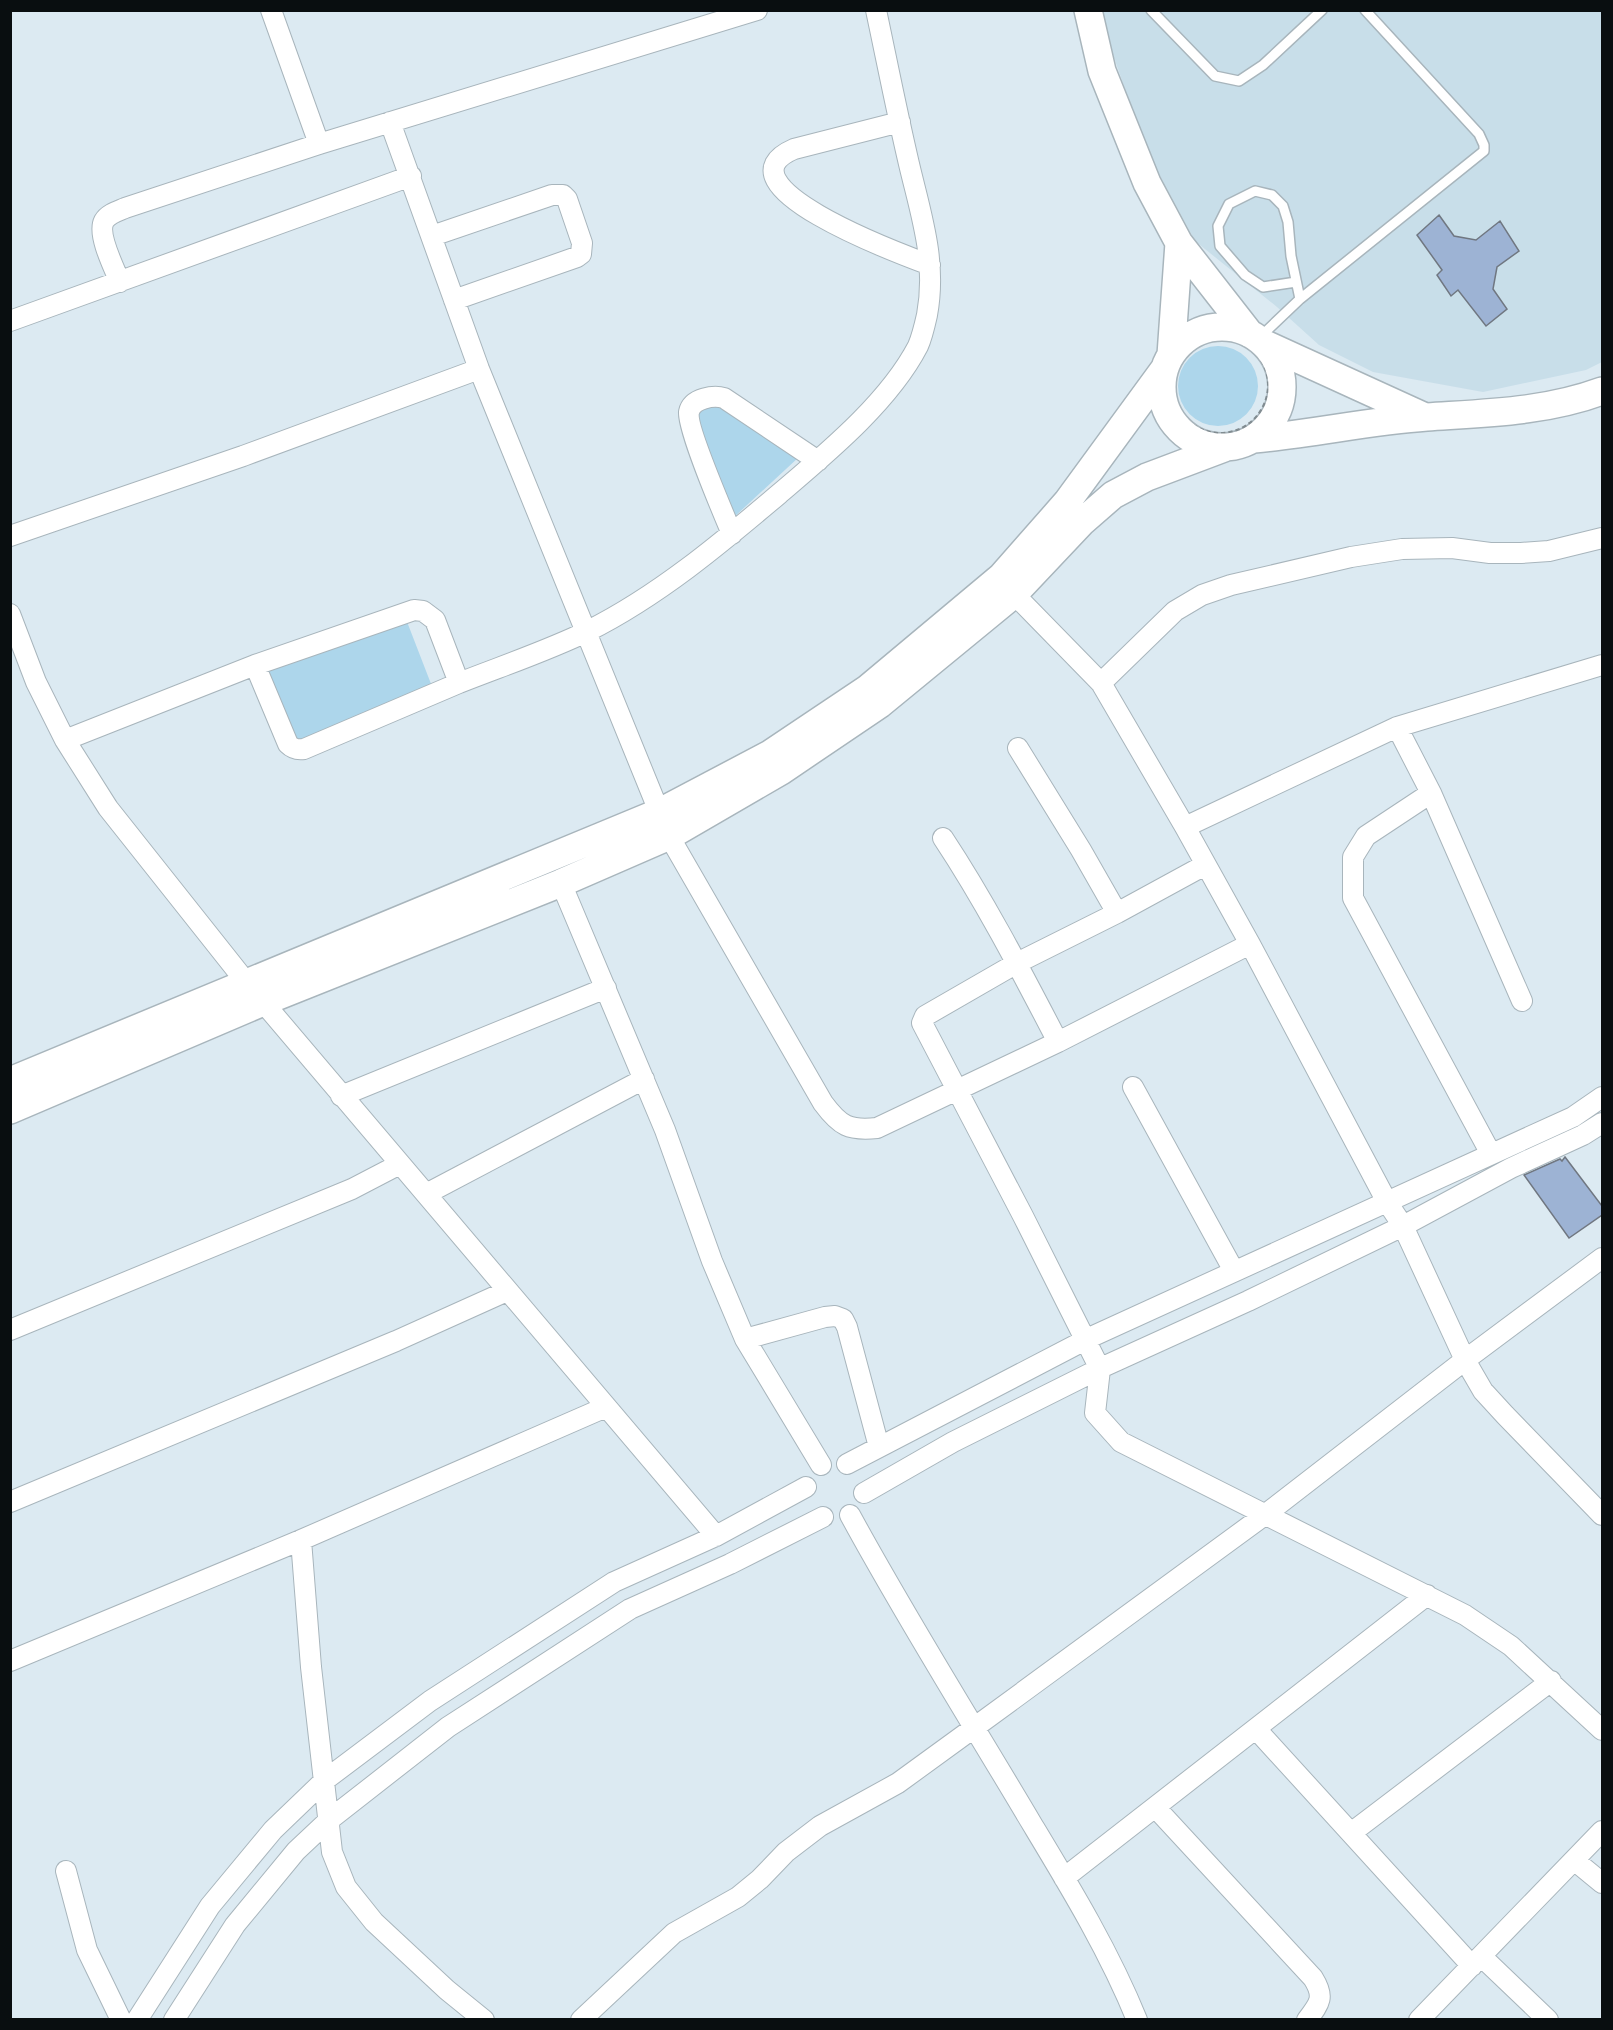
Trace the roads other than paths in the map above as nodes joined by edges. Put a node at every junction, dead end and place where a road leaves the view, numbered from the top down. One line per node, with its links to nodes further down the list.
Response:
1 (271, 10): 10 (street)
2 (757, 10): 8 (street)
3 (876, 10): 9 (street)
4 (1088, 10): 13 (street)
5 (1151, 10): 6 (lane)
6 (1322, 10)
7 (1365, 10): 17 (lane)
8 (390, 122): 10 (street); 11 (street)
9 (900, 122): 14 (street); 14 (street)
10 (319, 144): 15 (street)
11 (411, 176): 12 (street); 15 (street)
12 (432, 236): 18 (street); 18 (street)
13 (1179, 243): 20 (street); 21 (street)
14 (930, 265): 27 (street)
15 (120, 282): 19 (street)
16 (1296, 282): 16 (lane); 17 (lane)
17 (1300, 299): 20 (lane)
18 (454, 300): 22 (street)
19 (10, 321)
20 (1257, 339): 21 (street); 24 (street); 25 (street)
21 (1168, 362): 26 (street); 31 (street)
22 (479, 369): 29 (street); 33 (street)
23 (1602, 391): 24 (street)
24 (1425, 417): 25 (street)
25 (1254, 439): 26 (street)
26 (1224, 448): 31 (street)
27 (818, 461): 28 (street); 28 (street)
28 (732, 534): 33 (street)
29 (10, 536)
30 (1602, 538): 37 (street)
31 (1008, 585): 37 (street); 42 (street)
32 (10, 614): 39 (street)
33 (587, 632): 36 (street); 42 (street)
34 (255, 665): 36 (street); 36 (street); 39 (street)
35 (1602, 665): 38 (street)
36 (459, 683)
37 (1101, 683): 43 (street)
38 (1397, 727): 41 (street); 43 (street)
39 (65, 740): 51 (street)
40 (1018, 748): 47 (street)
41 (1431, 793): 52 (street); 62 (street)
42 (664, 824): 46 (street); 51 (street); 57 (street)
43 (1185, 827): 45 (street)
44 (943, 838): 49 (street)
45 (1205, 865): 47 (street); 48 (street)
46 (561, 883): 50 (street); 51 (street)
47 (1117, 913): 49 (street)
48 (1250, 944): 53 (street); 65 (street)
49 (1017, 963): 53 (street); 57 (street)
50 (606, 988): 54 (street); 58 (street)
51 (254, 992): 55 (street); 58 (street); 60 (street)
52 (1522, 1001)
53 (1058, 1042): 57 (street)
54 (644, 1079): 64 (street); 71 (street)
55 (10, 1081)
56 (1133, 1087): 68 (street)
57 (957, 1090): 72 (street)
58 (341, 1096): 63 (street)
59 (1602, 1097): 62 (street)
60 (10, 1110)
61 (1602, 1123): 66 (street)
62 (1491, 1154): 65 (street)
63 (400, 1164): 64 (street); 70 (street)
64 (426, 1194): 69 (street)
65 (1387, 1202): 66 (street); 68 (street)
66 (1403, 1226): 73 (street); 74 (street)
67 (1602, 1258): 73 (street)
68 (1234, 1271): 72 (street)
69 (507, 1291): 75 (street); 81 (street)
70 (10, 1330)
71 (745, 1339): 76 (street); 78 (street)
72 (1084, 1340): 74 (street); 76 (street)
73 (1465, 1360): 82 (street); 84 (street)
74 (1100, 1369): 80 (street); 82 (street)
75 (606, 1407): 86 (street); 87 (street)
76 (879, 1447): 77 (street)
77 (847, 1464): 78 (street); 80 (street)
78 (821, 1465): 79 (street)
79 (806, 1487): 85 (street); 86 (street)
80 (864, 1493): 83 (street)
81 (10, 1502)
82 (1266, 1514): 88 (street); 91 (street)
83 (850, 1515): 85 (street); 91 (street)
84 (1602, 1515)
85 (823, 1517): 96 (street)
86 (716, 1536): 94 (street)
87 (301, 1540): 89 (street); 94 (street)
88 (1427, 1595): 90 (street); 92 (street)
89 (10, 1661)
90 (1551, 1681): 93 (street); 98 (street)
91 (975, 1727): 101 (street); 108 (street)
92 (1256, 1729): 95 (street); 98 (street)
93 (1602, 1730)
94 (324, 1780): 96 (street); 105 (street)
95 (1155, 1807): 101 (street); 110 (street)
96 (328, 1820): 106 (street); 107 (street)
97 (1602, 1831): 99 (street)
98 (1351, 1833): 103 (street)
99 (1574, 1860): 102 (street); 103 (street)
100 (66, 1871): 104 (street)
101 (1064, 1878): 109 (street)
102 (1602, 1883)
103 (1477, 1961): 111 (street); 112 (street)
104 (121, 2019)
105 (137, 2019)
106 (174, 2019)
107 (484, 2019)
108 (581, 2019)
109 (1137, 2019)
110 (1307, 2019)
111 (1419, 2019)
112 (1548, 2019)

